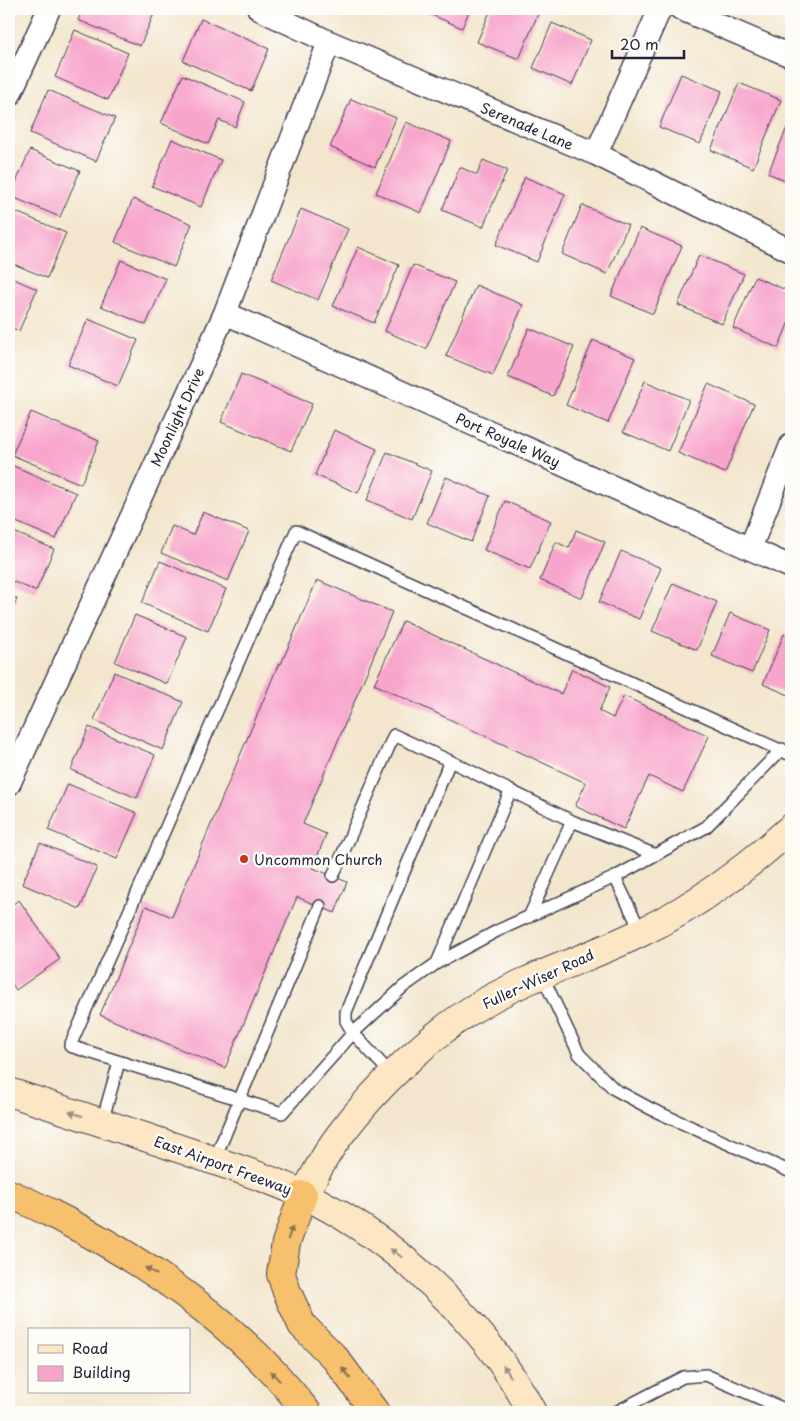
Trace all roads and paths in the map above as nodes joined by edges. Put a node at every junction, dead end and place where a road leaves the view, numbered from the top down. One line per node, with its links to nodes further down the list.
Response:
1 (49, 9): 7 (street)
2 (259, 9): 5 (street, Serenade Lane)
3 (660, 9): 8 (street)
4 (681, 9): 6 (street)
5 (329, 42): 8 (street, Serenade Lane); 10 (street, Moonlight Drive)
6 (791, 56)
7 (9, 96)
8 (596, 154): 9 (street, Serenade Lane)
9 (791, 251)
10 (225, 313): 12 (street, Port Royale Way); 16 (street, Moonlight Drive)
11 (791, 444): 12 (street)
12 (750, 549): 13 (street, Port Royale Way)
13 (791, 567)
14 (786, 752): 20 (lane); 29 (lane)
15 (450, 761): 17 (lane); 21 (lane); 28 (lane)
16 (9, 784)
17 (510, 792): 18 (lane); 26 (lane)
18 (572, 821): 20 (lane); 24 (lane)
19 (791, 828): 25 (main road, Fuller-Wiser Road)
20 (656, 854): 22 (lane)
21 (332, 876)
22 (615, 877): 24 (lane); 25 (lane)
23 (320, 906): 32 (lane)
24 (529, 917): 26 (lane)
25 (641, 933): 27 (main road, Fuller-Wiser Road)
26 (437, 963): 28 (lane)
27 (542, 975): 30 (main road, Fuller-Wiser Road); 35 (lane)
28 (352, 1033): 30 (lane); 32 (lane)
29 (119, 1062): 32 (lane); 33 (lane)
30 (392, 1075): 37 (main road, Fuller-Wiser Road)
31 (9, 1092): 33 (main road, East Airport Freeway, one-way to 31)
32 (238, 1100): 34 (lane)
33 (102, 1122): 34 (main road, East Airport Freeway)
34 (214, 1161): 37 (main road, East Airport Freeway)
35 (791, 1172)
36 (9, 1194): 38 (highway, one-way to 36)
37 (303, 1195): 39 (highway, one-way to 37); 40 (main road, East Airport Freeway, one-way to 37)
38 (307, 1412)
39 (375, 1412)
40 (532, 1412)
41 (616, 1412): 42 (lane)
42 (791, 1412)

